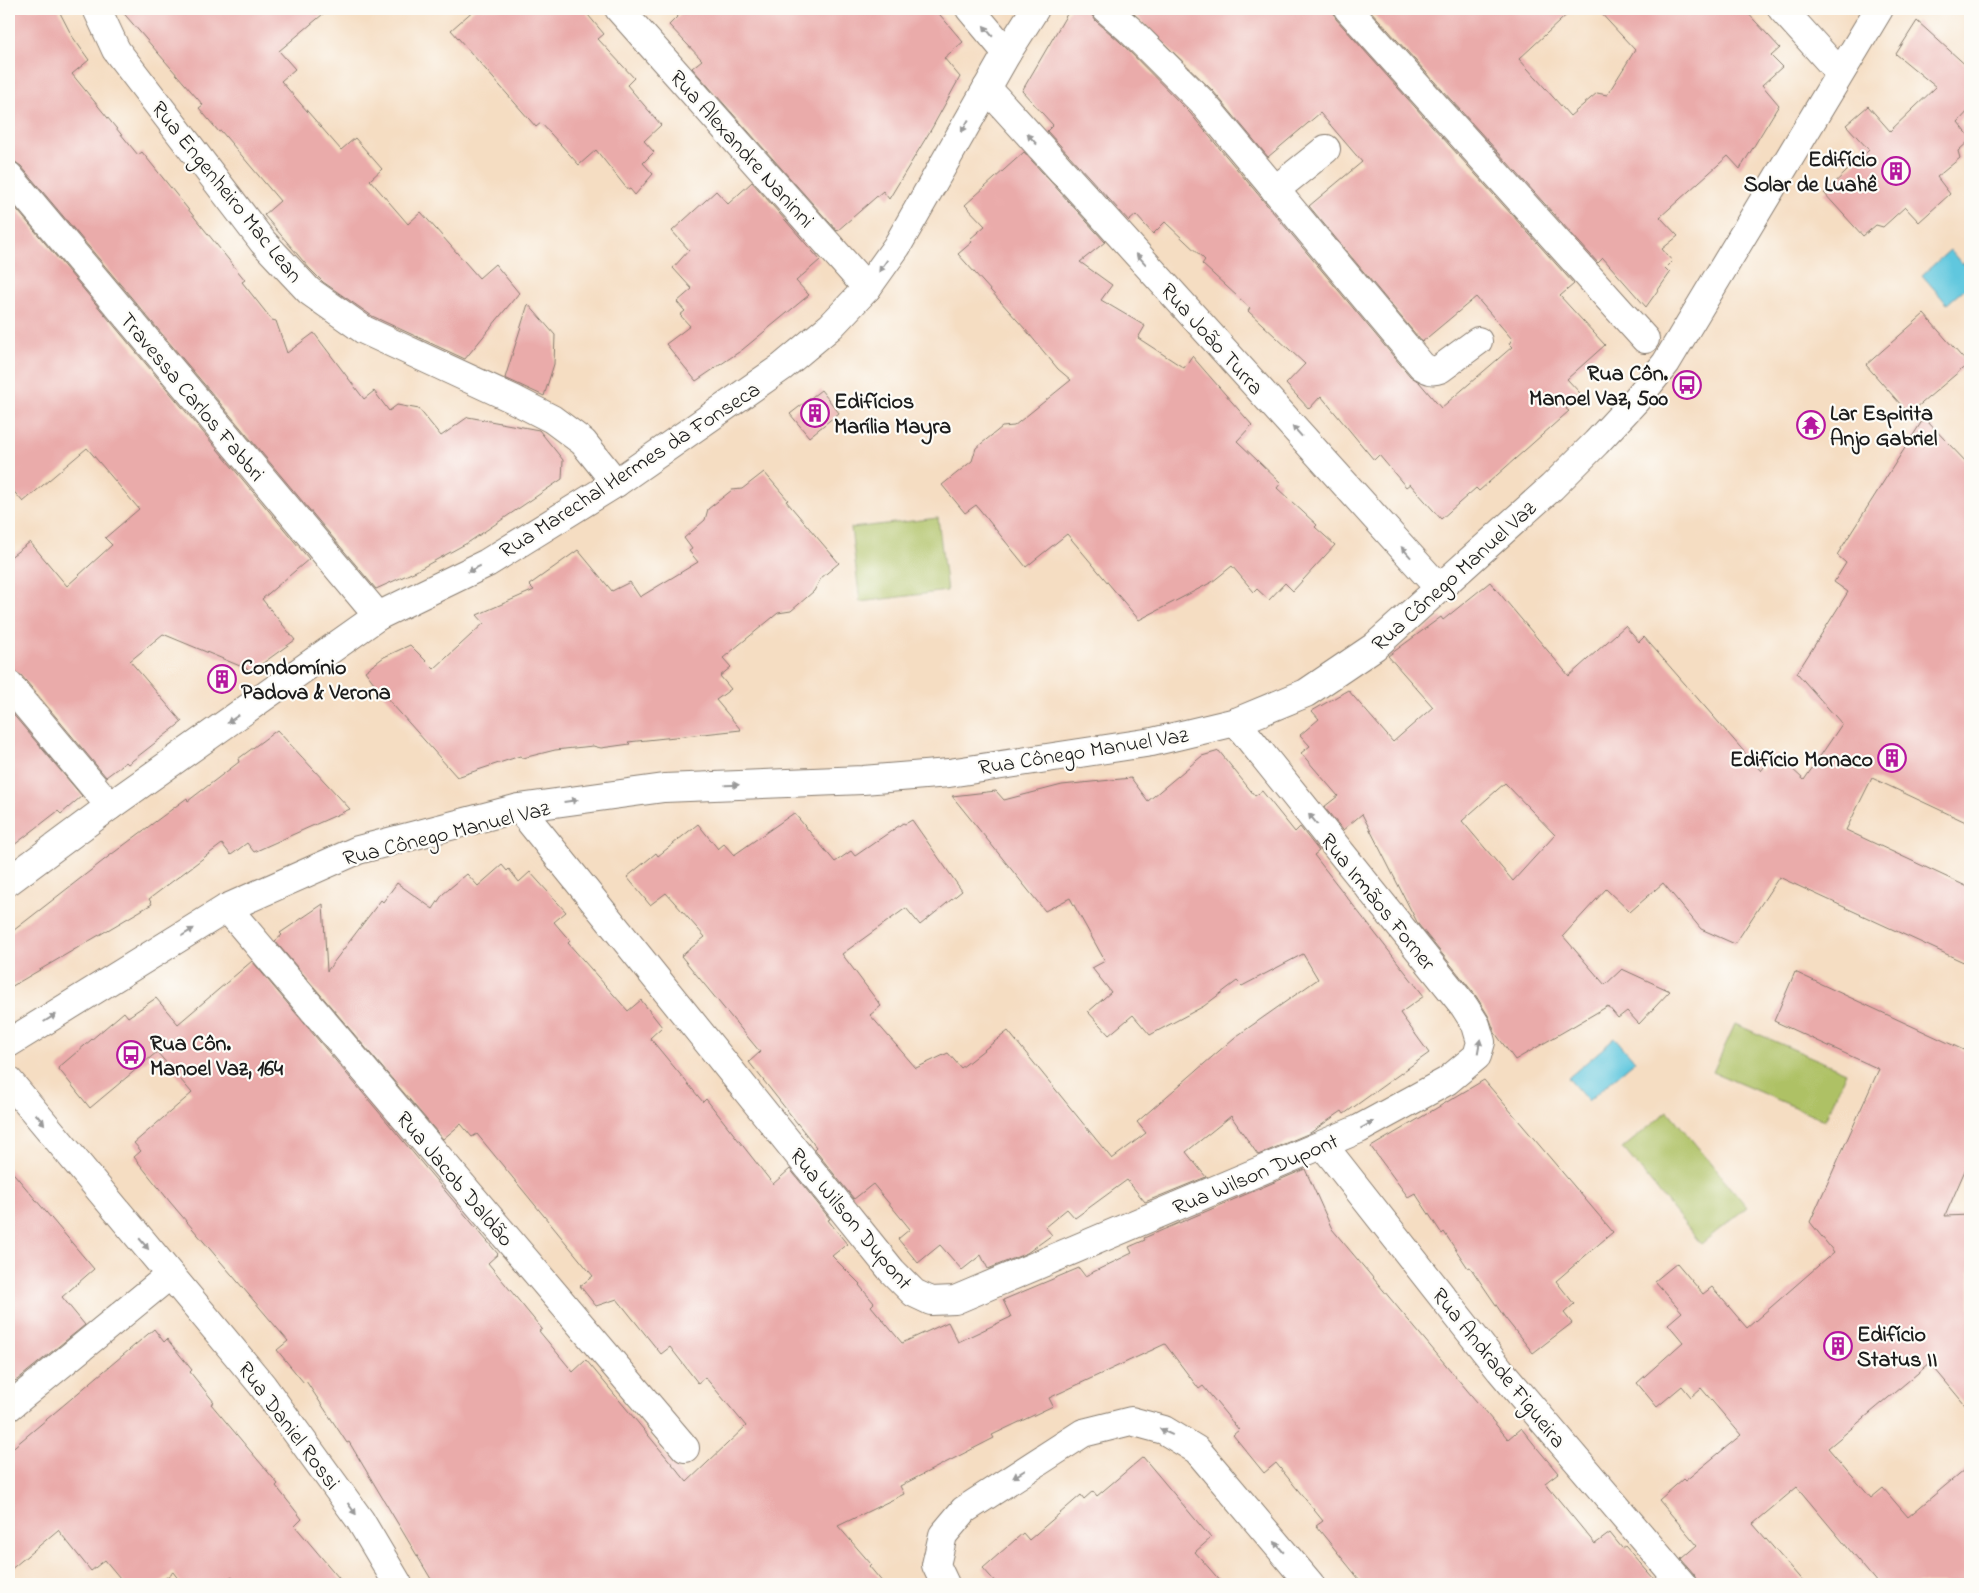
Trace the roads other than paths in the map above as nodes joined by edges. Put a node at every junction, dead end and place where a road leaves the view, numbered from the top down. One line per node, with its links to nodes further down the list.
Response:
1 (97, 9): 18 (street, Rua Engenheiro Mac Lean)
2 (619, 9): 15 (street, Rua Alexandre Naninni)
3 (970, 9): 9 (street, one-way to 3)
4 (1035, 9): 9 (street, Rua Marechal Hermes da Fonseca)
5 (1106, 9): 14 (street)
6 (1348, 9): 16 (street)
7 (1782, 9): 10 (street)
8 (1879, 9): 10 (street, Rua Cônego Manuel Vaz)
9 (1007, 53): 11 (street, Rua Marechal Hermes da Fonseca)
10 (1840, 72): 19 (street, Rua Cônego Manuel Vaz)
11 (986, 88): 15 (street, Rua Marechal Hermes da Fonseca, one-way to 15); 19 (street, Rua João Turra, one-way to 11)
12 (1326, 149): 14 (street)
13 (9, 176): 20 (street, Travessa Carlos Fabbri)
14 (1275, 190): 17 (street)
15 (868, 288): 18 (street, Rua Marechal Hermes da Fonseca)
16 (1645, 339)
17 (1478, 341)
18 (616, 483): 20 (street, Rua Marechal Hermes da Fonseca, one-way to 20)
19 (1439, 588): 22 (street, Rua Cônego Manuel Vaz)
20 (378, 616): 23 (street, Rua Marechal Hermes da Fonseca, one-way to 23)
21 (9, 685): 23 (street)
22 (1236, 722): 24 (street, Rua Cônego Manuel Vaz, one-way to 22); 28 (street, Rua Irmãos Forner, one-way to 22)
23 (110, 806): 25 (street, Rua Marechal Hermes da Fonseca)
24 (519, 808): 26 (street, Rua Cônego Manuel Vaz); 30 (street, Rua Wilson Dupont)
25 (9, 881)
26 (227, 908): 27 (street, Rua Cônego Manuel Vaz, one-way to 26); 33 (street, Rua Jacob Daldão)
27 (9, 1043)
28 (1447, 1081): 30 (street, Rua Wilson Dupont, one-way to 28)
29 (9, 1082): 31 (street, Rua Daniel Rossi, one-way to 31)
30 (1323, 1145): 37 (street, Rua Andrade Figueira)
31 (170, 1275): 32 (street); 34 (street, Rua Daniel Rossi, one-way to 34)
32 (9, 1407)
33 (685, 1448)
34 (398, 1584)
35 (945, 1584): 36 (street, one-way to 35)
36 (1310, 1584)
37 (1682, 1584)

